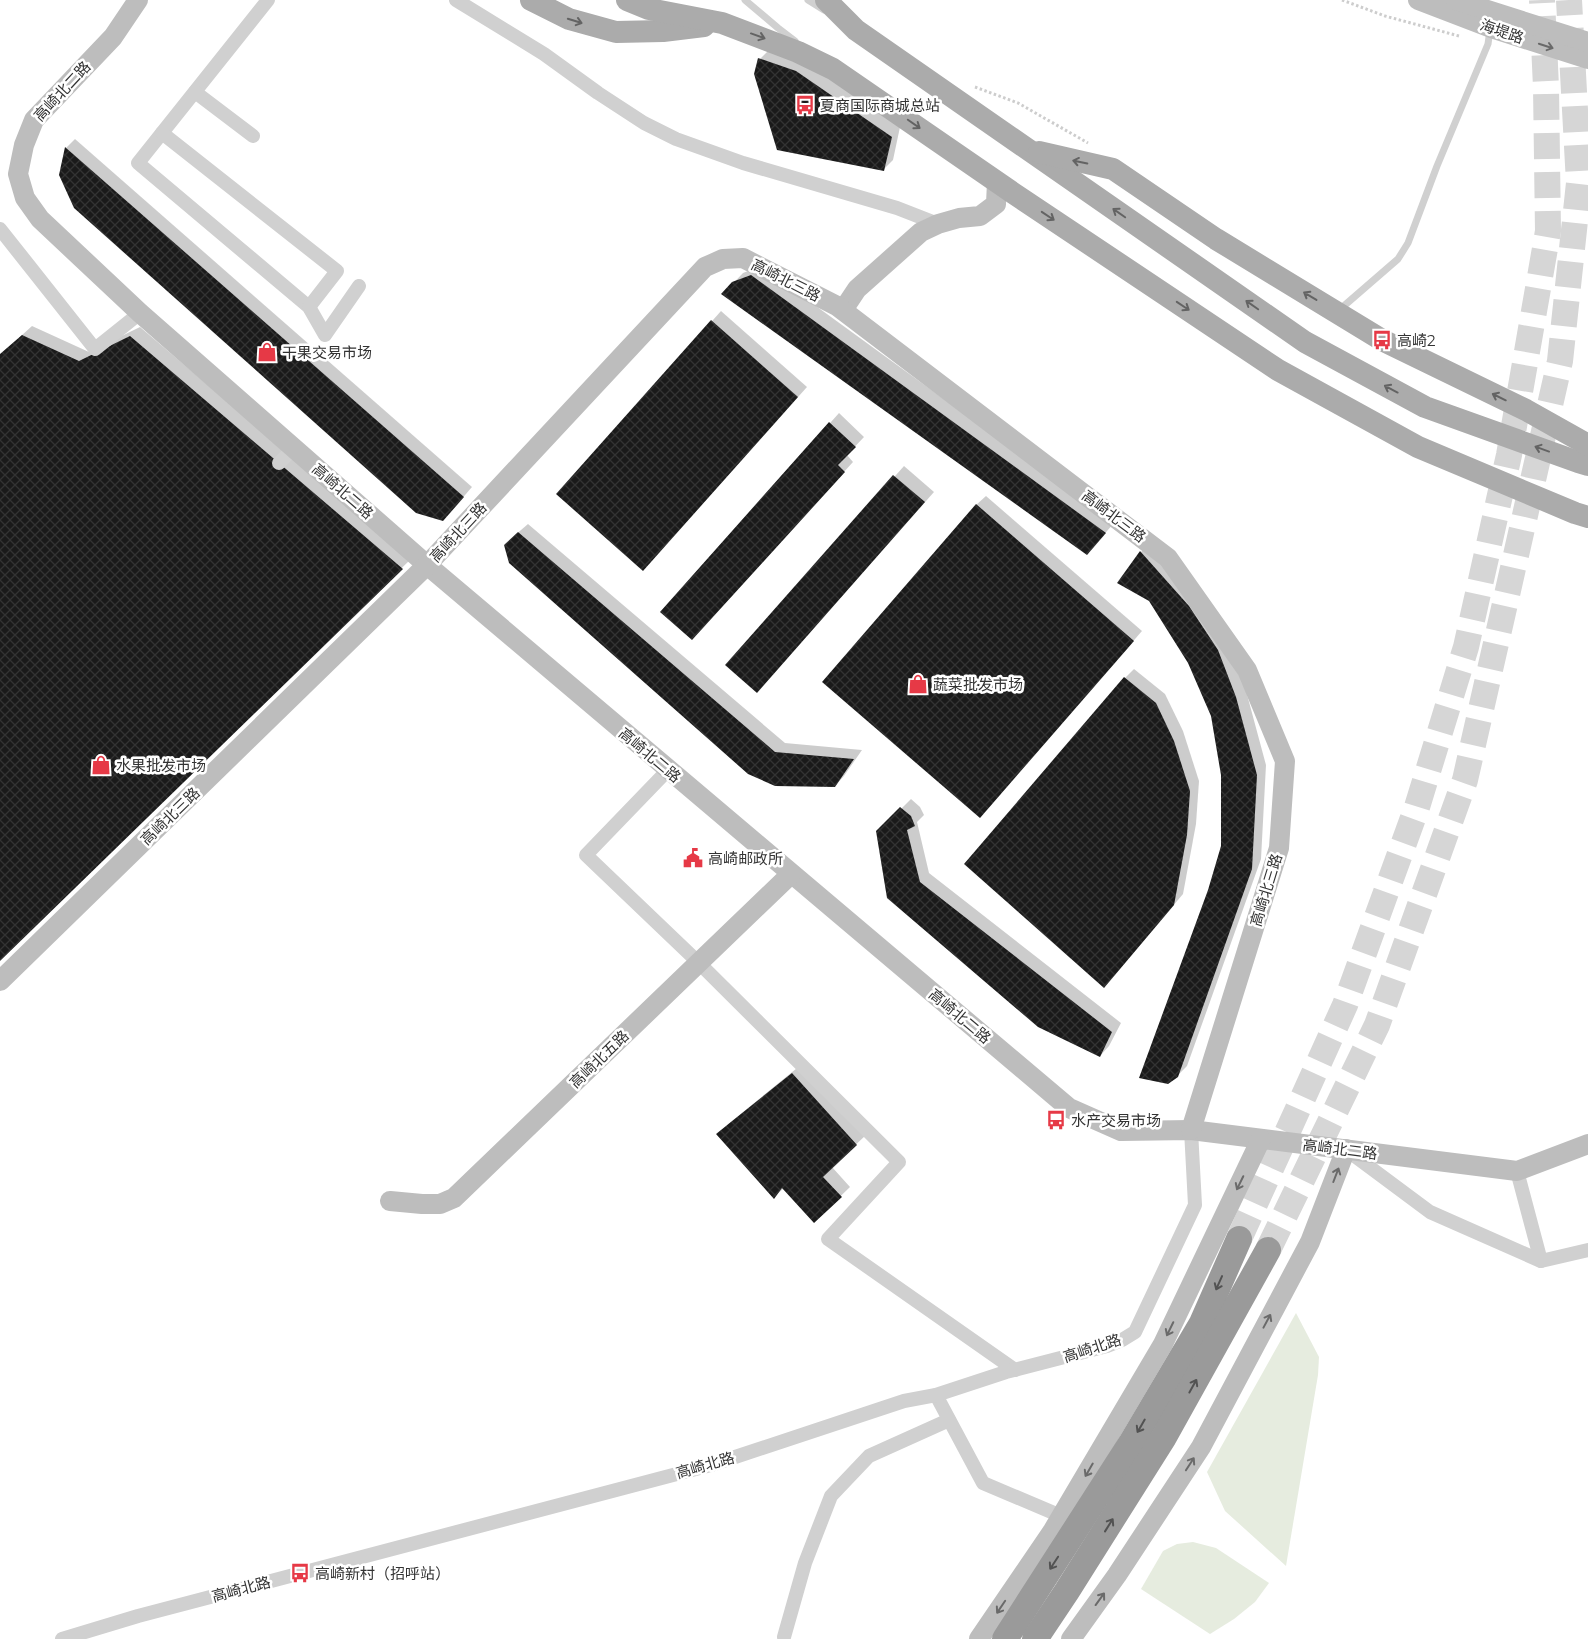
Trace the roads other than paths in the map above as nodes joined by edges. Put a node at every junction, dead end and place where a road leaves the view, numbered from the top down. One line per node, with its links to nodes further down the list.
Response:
1 (138, 0): 30 (street, 高崎北二路)
2 (268, 0): 19 (street)
3 (456, 0): 24 (street)
4 (531, 0): 14 (main road, one-way to 14)
5 (627, 0): 12 (main road)
6 (691, 0): 12 (main road)
7 (745, 0): 18 (lane)
8 (808, 0): 15 (lane)
9 (826, 0): 15 (main road)
10 (1418, 0): 13 (street, 海堤路)
11 (1456, 0): 13 (street, 海堤路)
12 (648, 9): 14 (main road)
13 (1492, 20): 16 (street, 海堤路); 17 (street, 海堤路, one-way to 17); 29 (lane)
14 (722, 23): 18 (main road, one-way to 18)
15 (856, 30): 22 (main road)
16 (1588, 42)
17 (1588, 60)
18 (833, 69): 23 (main road, one-way to 23)
19 (195, 92): 20 (street); 21 (street)
20 (162, 132): 27 (street); 27 (street)
21 (253, 136)
22 (1028, 150): 29 (main road, one-way to 22); 34 (main road, one-way to 22)
23 (997, 182): 24 (street); 35 (main road, one-way to 35)
24 (938, 224): 28 (street)
25 (0, 229): 30 (street)
26 (359, 286): 27 (street)
27 (309, 307)
28 (843, 310): 36 (street, 高崎北三路); 41 (street, 高崎北三路)
29 (1336, 312): 31 (main road, one-way to 29)
30 (140, 314): 32 (street, 高崎北二路)
31 (1588, 445)
32 (294, 448): 33 (street); 36 (street, 高崎北二路)
33 (279, 464)
34 (1588, 465)
35 (1584, 518)
36 (427, 565): 37 (street, 高崎北二路); 40 (street, 高崎北三路)
37 (668, 770): 38 (street, 高崎北二路); 39 (street)
38 (791, 874): 39 (street, 高崎北五路); 41 (street, 高崎北二路)
39 (699, 963): 46 (street, 高崎北五路); 51 (street)
40 (0, 981)
41 (1191, 1130): 42 (street, 高崎北二路); 51 (street, 高崎北路)
42 (1262, 1139): 44 (street, 高崎北二路); 54 (street, one-way to 54)
43 (1588, 1144): 45 (street, 高崎北二路)
44 (1346, 1149): 45 (street, 高崎北二路); 50 (street); 60 (street, one-way to 44)
45 (1517, 1170): 50 (street)
46 (390, 1201)
47 (1239, 1239): 58 (highway, one-way to 58)
48 (1268, 1250): 59 (highway, one-way to 48)
49 (1588, 1250): 50 (street)
50 (1541, 1261)
51 (1015, 1370): 52 (street, 高崎北路)
52 (936, 1395): 53 (street); 56 (street, 高崎北路)
53 (949, 1420): 54 (street); 55 (street)
54 (1062, 1516): 57 (street, one-way to 57)
55 (784, 1637)
56 (62, 1639)
57 (979, 1639)
58 (1004, 1639)
59 (1035, 1639)
60 (1071, 1639)

